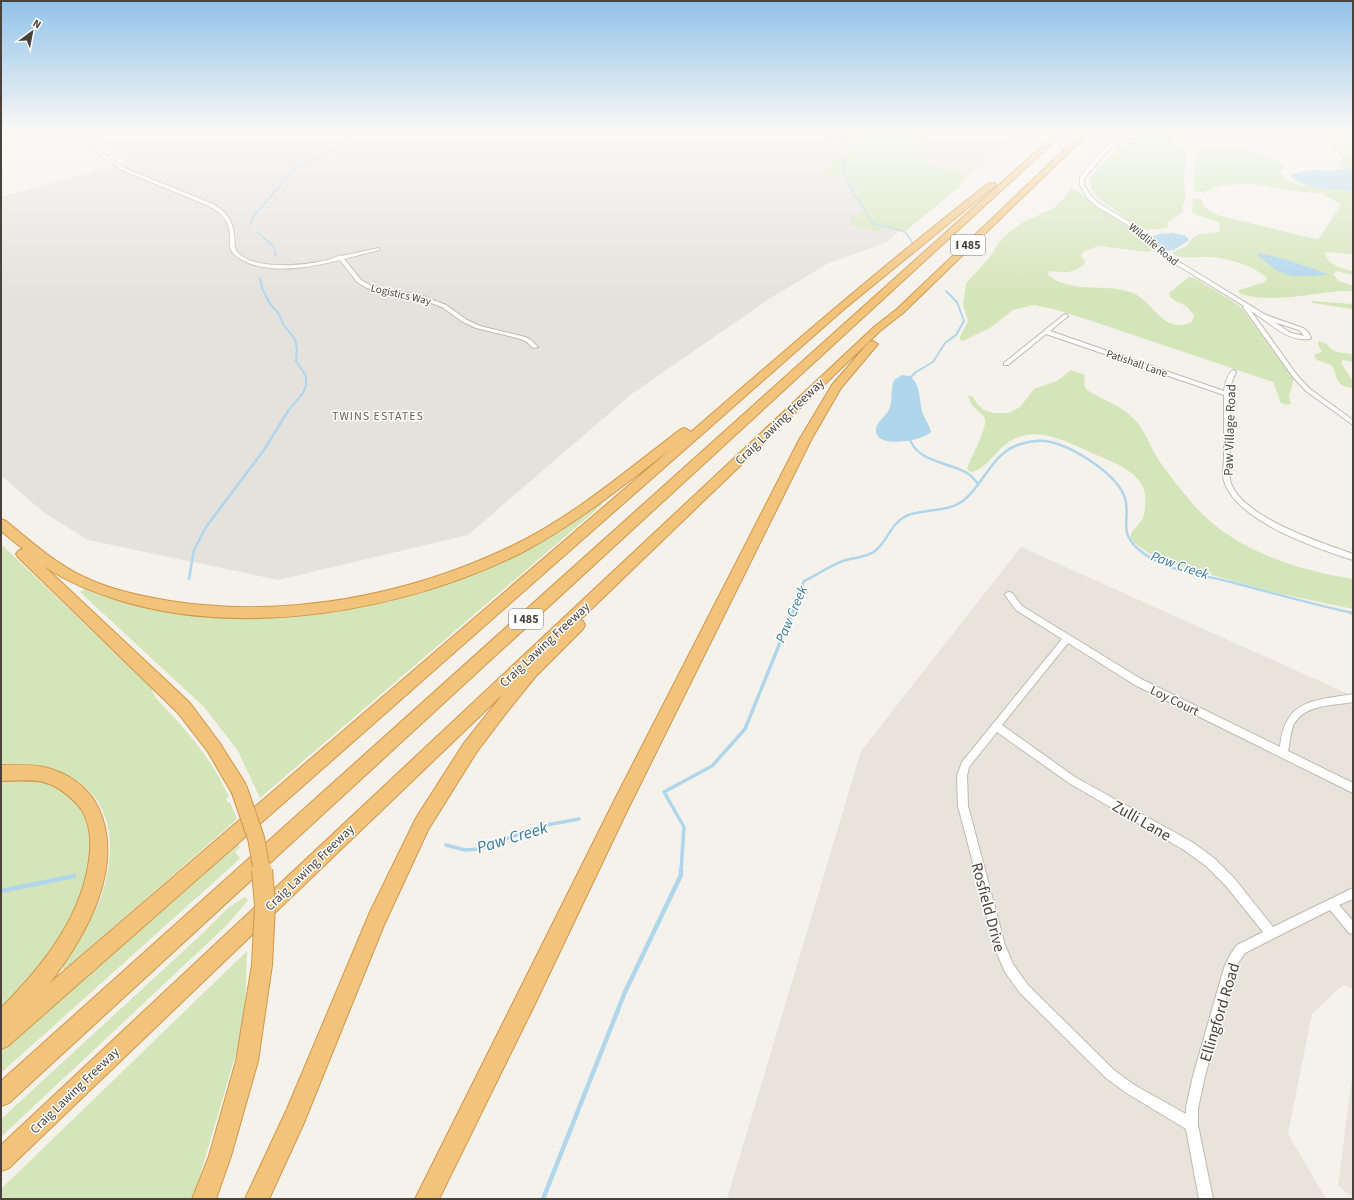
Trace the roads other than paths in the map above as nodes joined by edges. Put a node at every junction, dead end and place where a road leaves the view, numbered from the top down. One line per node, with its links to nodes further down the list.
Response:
1 (164, 186): 7 (street)
2 (992, 186): 16 (highway)
3 (1003, 186): 36 (highway, Craig Lawing Freeway / I 485)
4 (1031, 186): 9 (highway, Craig Lawing Freeway / I 485)
5 (1083, 186): 8 (street, Wildlife Road)
6 (377, 249): 7 (street)
7 (340, 257): 13 (street, Logistics Way)
8 (1238, 300): 11 (street); 18 (street)
9 (900, 311): 19 (highway, Craig Lawing Freeway / I 485); 41 (highway)
10 (1065, 316): 12 (street)
11 (1264, 316): 11 (street)
12 (1046, 332): 14 (street); 17 (street, Patishall Lane)
13 (535, 347)
14 (1006, 364)
15 (1233, 372): 17 (street, Paw Village Road)
16 (758, 379): 20 (highway); 35 (highway)
17 (1227, 394): 22 (street, Paw Village Road)
18 (1353, 423)
19 (678, 518): 38 (highway, Craig Lawing Freeway / I 485); 40 (highway)
20 (1, 524)
21 (1, 533): 39 (highway, bridge)
22 (1353, 557)
23 (1009, 595): 24 (street, Loy Court)
24 (1067, 638): 26 (street, Rosfield Drive); 27 (street, Loy Court)
25 (1353, 698): 27 (street)
26 (996, 726): 33 (street, Zulli Lane); 37 (street, Rosfield Drive)
27 (1283, 753): 29 (street, Loy Court)
28 (1, 773): 34 (highway)
29 (1353, 788)
30 (1353, 894): 31 (street, Ellingford Road)
31 (1332, 905): 32 (street); 33 (street, Ellingford Road)
32 (1353, 929)
33 (1271, 933): 37 (street, Ellingford Road)
34 (1, 1023)
35 (1, 1039)
36 (1, 1094)
37 (1192, 1125): 42 (street, Ellingford Road)
38 (1, 1160)
39 (204, 1199)
40 (257, 1199)
41 (426, 1199)
42 (1206, 1199)

